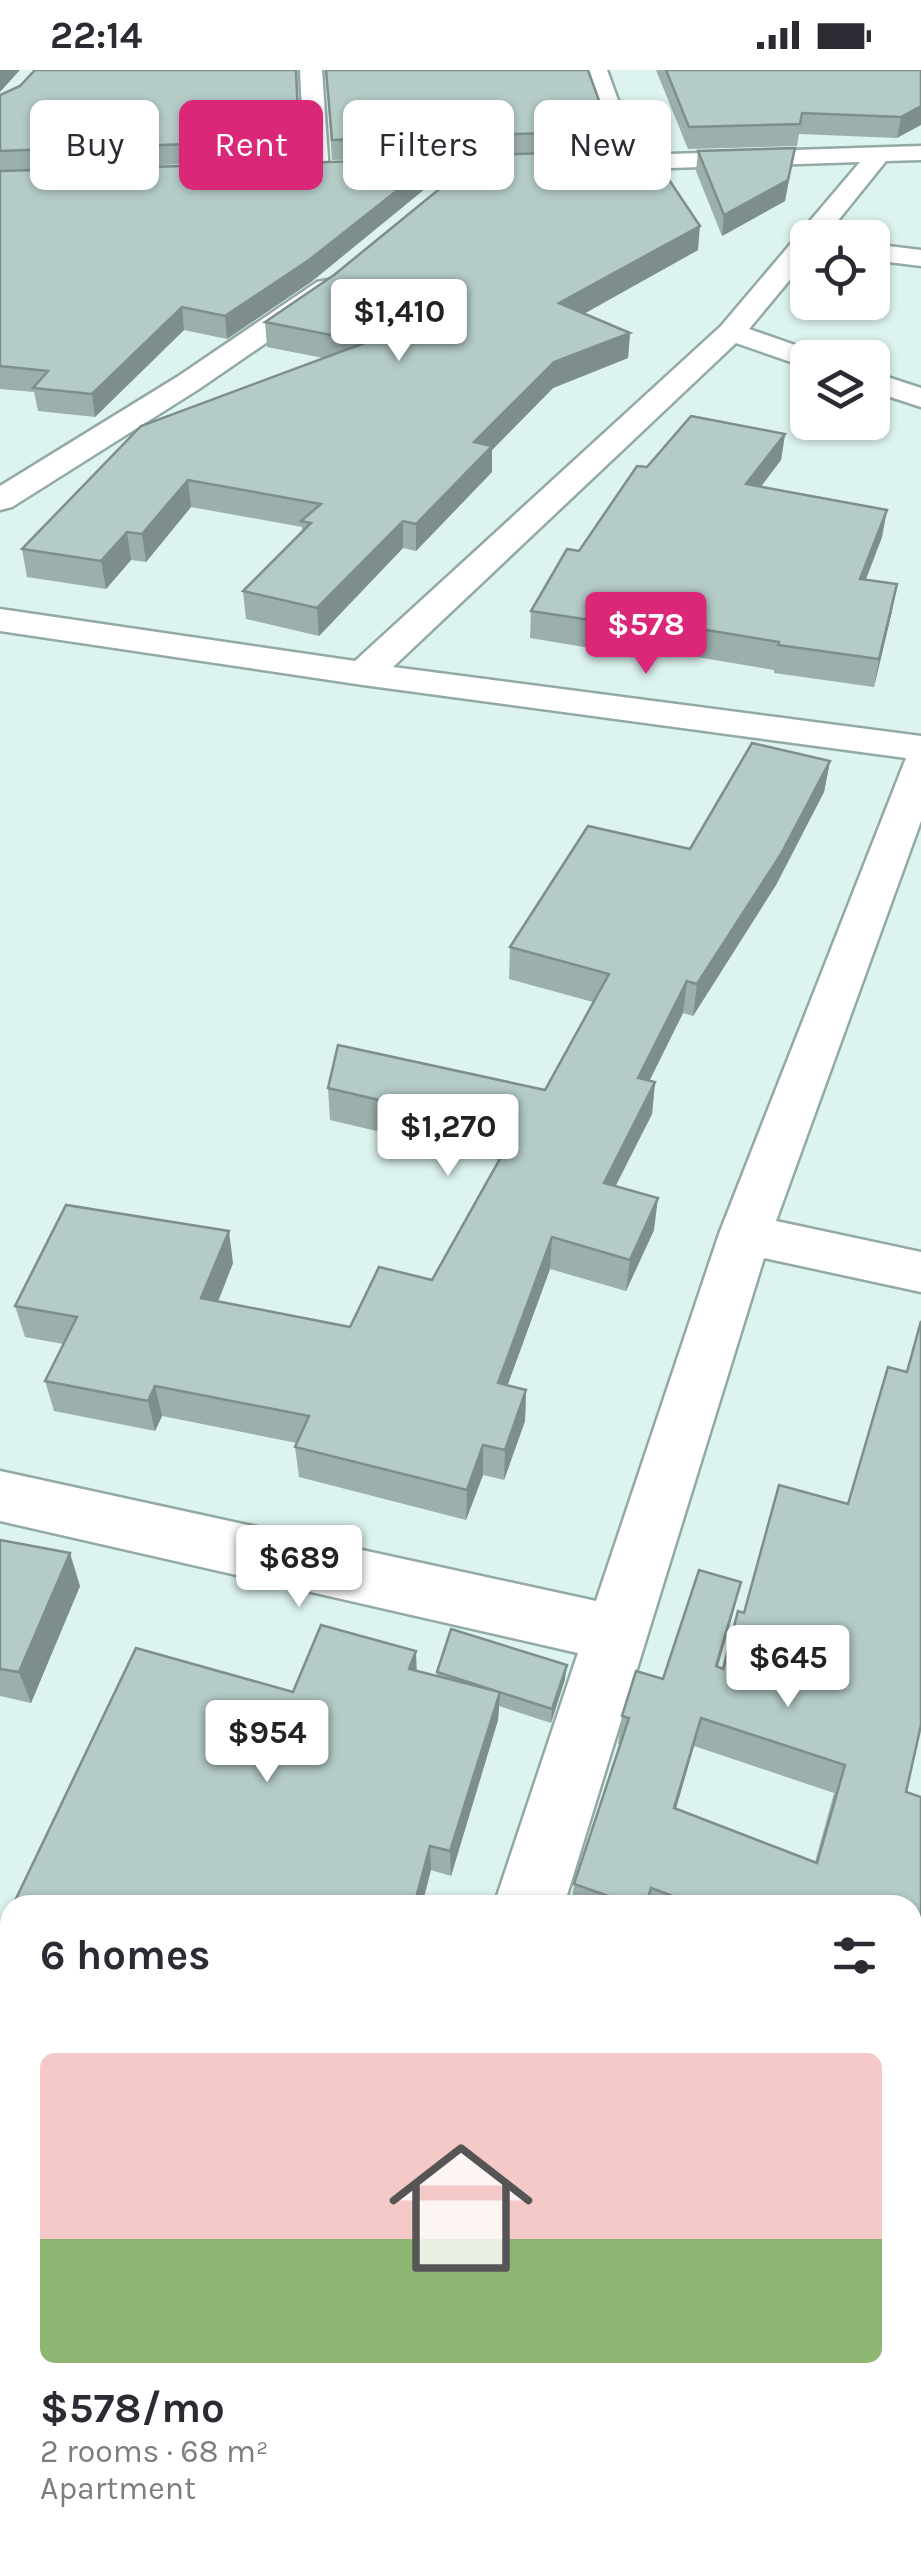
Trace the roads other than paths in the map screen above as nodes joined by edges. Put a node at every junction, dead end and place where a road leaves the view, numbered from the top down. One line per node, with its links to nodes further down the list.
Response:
1 (312, 70): 7 (street)
2 (596, 70): 3 (street)
3 (607, 100)
4 (880, 153): 5 (street); 6 (street); 10 (street)
5 (921, 153)
6 (671, 160)
7 (343, 172)
8 (444, 190): 9 (street)
9 (442, 192)
10 (824, 220)
11 (890, 254): 12 (street)
12 (921, 258)
13 (790, 262): 15 (street)
14 (353, 266): 19 (street)
15 (732, 332): 16 (street); 21 (street)
16 (790, 353)
17 (890, 388): 18 (street)
18 (921, 398)
19 (0, 500)
20 (0, 620): 21 (street)
21 (363, 674): 22 (street)
22 (921, 748)
23 (921, 765): 24 (street)
24 (745, 1234): 25 (street); 27 (street)
25 (921, 1272)
26 (0, 1496): 27 (street)
27 (618, 1634): 28 (street)
28 (532, 1895)

